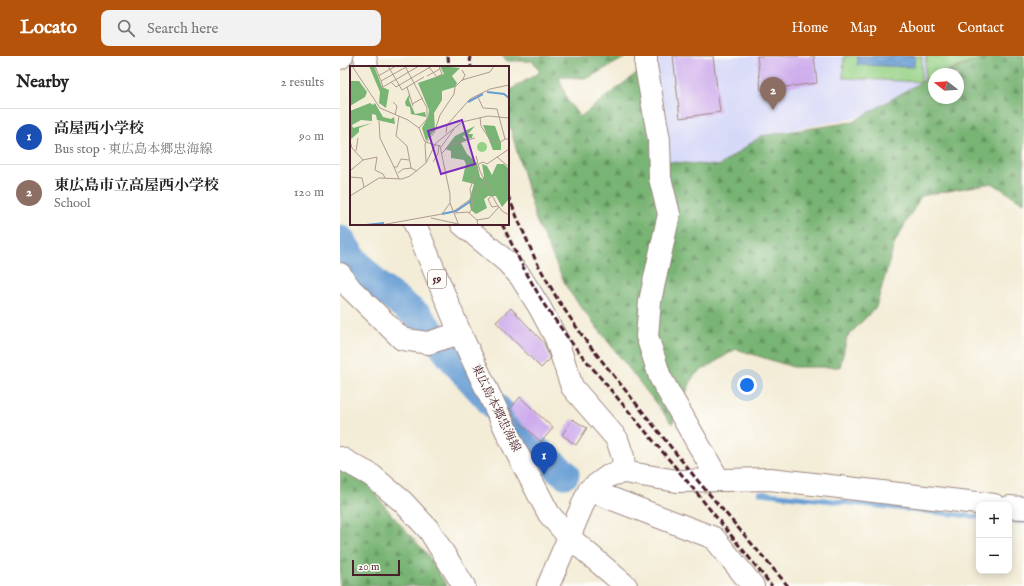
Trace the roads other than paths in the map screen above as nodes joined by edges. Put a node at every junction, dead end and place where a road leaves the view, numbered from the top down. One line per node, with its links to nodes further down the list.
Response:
1 (365, 56): 3 (street)
2 (646, 56): 10 (street)
3 (367, 66)
4 (415, 225): 7 (street, 東広島本郷忠海線 / 59)
5 (463, 225): 9 (street)
6 (340, 274): 7 (street)
7 (460, 333): 15 (street, 東広島本郷忠海線 / 59)
8 (340, 458): 16 (street)
9 (624, 472): 10 (street); 11 (street)
10 (718, 479): 12 (street)
11 (589, 490): 15 (street); 19 (street)
12 (976, 503)
13 (1012, 507): 14 (street)
14 (1024, 508)
15 (569, 537): 17 (street); 18 (street, 東広島本郷忠海線 / 59)
16 (464, 586)
17 (548, 586)
18 (626, 586)
19 (753, 586)

